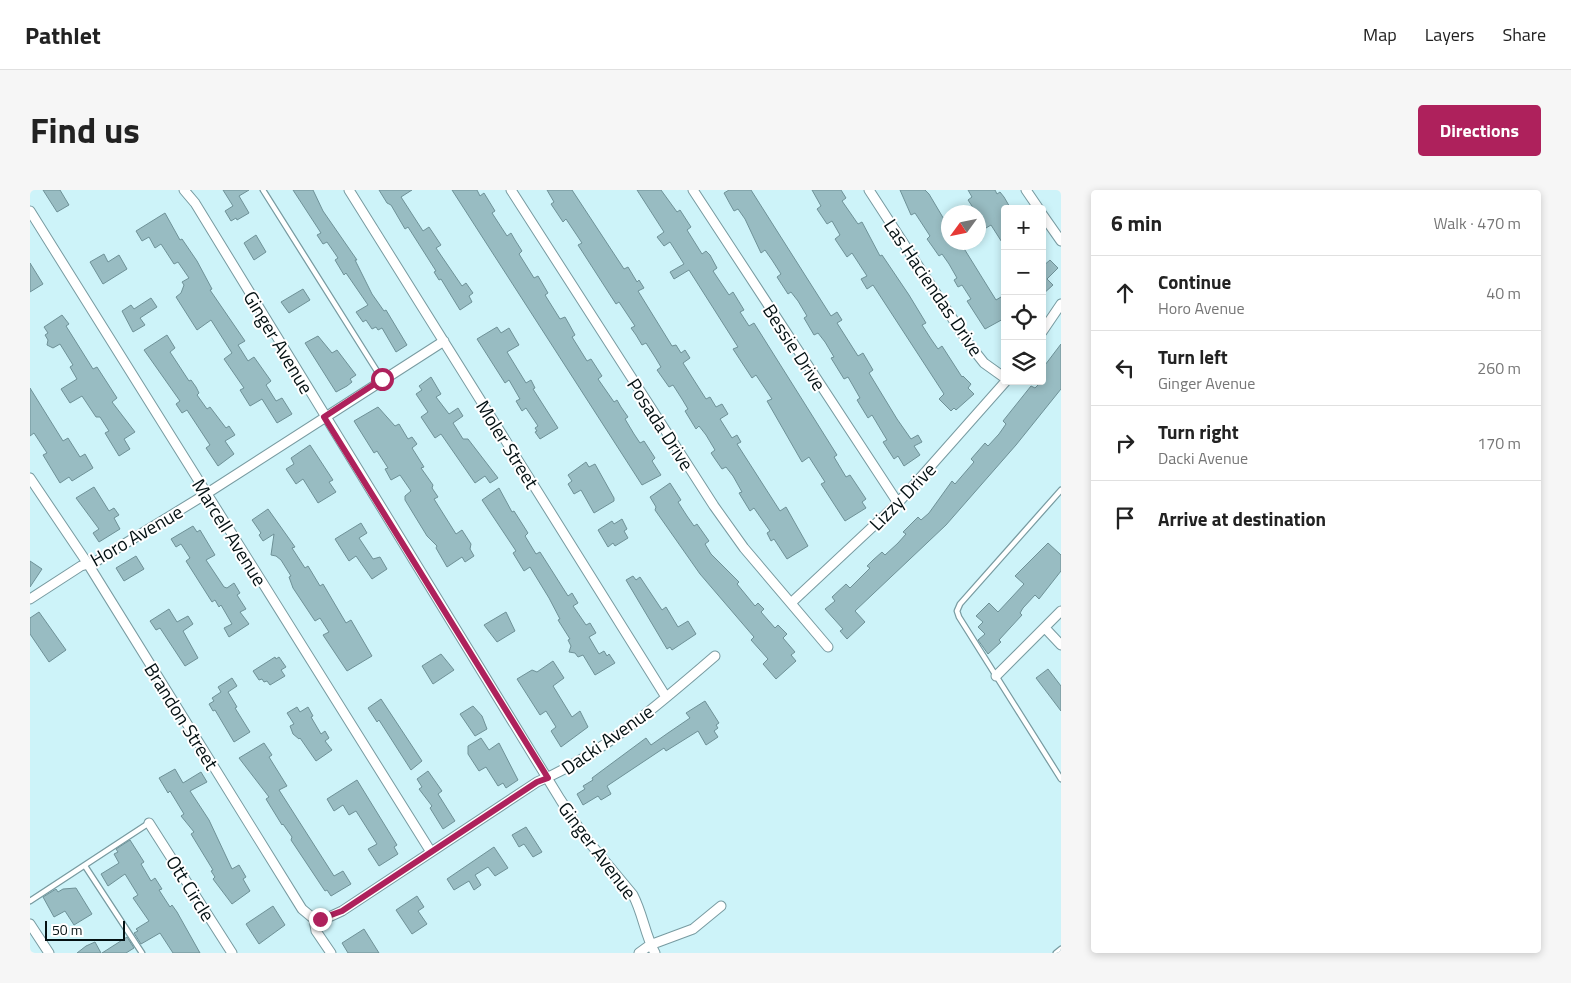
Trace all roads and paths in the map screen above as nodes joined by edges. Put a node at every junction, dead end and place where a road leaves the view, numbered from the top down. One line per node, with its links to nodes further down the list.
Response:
1 (184, 190): 18 (street, Ginger Avenue)
2 (263, 190): 16 (lane)
3 (349, 190): 14 (street, Moler Street)
4 (511, 190): 25 (street, Posada Drive)
5 (693, 190): 22 (street, Bessie Drive)
6 (869, 190): 15 (street, Las Haciendas Drive)
7 (1026, 190): 8 (street)
8 (1036, 205)
9 (30, 211): 21 (street, Marcell Avenue)
10 (1046, 220): 11 (street)
11 (1061, 241)
12 (1061, 304): 13 (street)
13 (1046, 326)
14 (444, 341): 16 (street, Horo Avenue); 32 (street, Moler Street)
15 (1001, 377)
16 (382, 379): 18 (street, Horo Avenue)
17 (1001, 385): 22 (street, Lizzy Drive)
18 (324, 417): 21 (street, Horo Avenue); 33 (street, Ginger Avenue)
19 (30, 478): 23 (street, Brandon Street)
20 (1061, 490): 31 (lane)
21 (206, 494): 23 (street, Horo Avenue); 36 (street, Marcell Avenue)
22 (898, 503): 25 (street, Lizzy Drive)
23 (88, 564): 24 (street, Horo Avenue); 40 (street, Brandon Street)
24 (30, 599)
25 (791, 603): 29 (street, Posada Drive)
26 (1061, 611): 27 (street)
27 (1045, 628): 28 (street); 31 (street)
28 (1061, 644)
29 (828, 647)
30 (715, 656): 32 (street, Dacki Avenue)
31 (996, 676): 34 (lane)
32 (666, 697): 33 (street, Dacki Avenue)
33 (548, 778): 36 (street, Dacki Avenue); 42 (street, Ginger Avenue)
34 (1061, 779)
35 (149, 823): 37 (lane); 46 (street, Ott Circle)
36 (431, 852): 40 (street, Dacki Avenue)
37 (85, 866): 38 (lane); 45 (lane)
38 (30, 901)
39 (721, 906): 42 (street)
40 (314, 919): 47 (street, Brandon Street)
41 (30, 924): 44 (street)
42 (650, 945): 48 (street); 49 (street, Ginger Avenue)
43 (1061, 949): 50 (lane)
44 (49, 953)
45 (142, 953)
46 (232, 953)
47 (331, 953)
48 (639, 953)
49 (655, 953)
50 (1056, 953)

